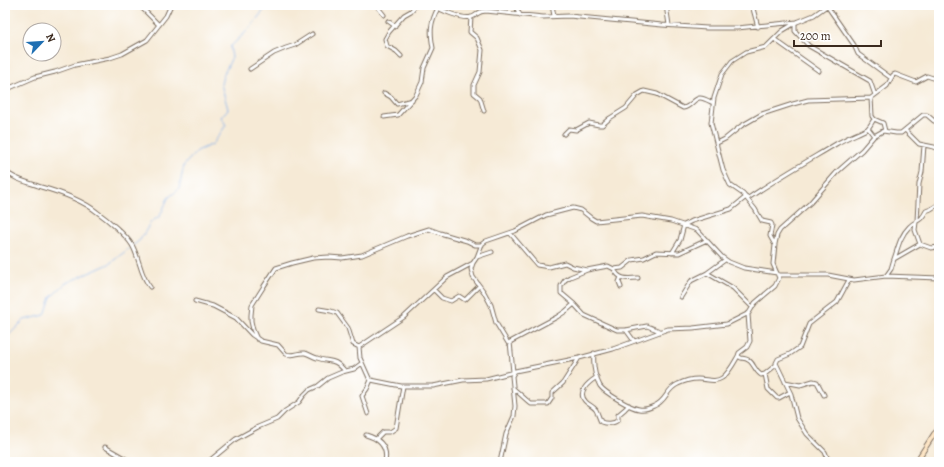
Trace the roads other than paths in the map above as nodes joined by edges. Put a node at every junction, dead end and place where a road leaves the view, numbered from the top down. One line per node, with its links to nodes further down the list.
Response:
1 (139, 5): 18 (street)
2 (171, 5): 18 (street)
3 (376, 5): 12 (street)
4 (416, 5): 20 (street)
5 (432, 5): 11 (street)
6 (515, 5): 13 (street)
7 (552, 5): 14 (street)
8 (666, 5): 19 (street)
9 (752, 5): 21 (street)
10 (828, 6): 17 (street); 28 (street)
11 (438, 8): 15 (street); 33 (street)
12 (384, 15)
13 (520, 15): 14 (street); 15 (street)
14 (554, 16): 19 (street)
15 (470, 17): 35 (street)
16 (388, 20): 20 (street)
17 (796, 23): 21 (street); 23 (street); 31 (street)
18 (159, 25): 29 (street)
19 (669, 25): 21 (street)
20 (394, 26): 24 (street)
21 (758, 27)
22 (312, 34): 25 (street)
23 (774, 39): 26 (street); 34 (street)
24 (400, 56)
25 (250, 69)
26 (818, 71)
27 (939, 77): 28 (street)
28 (891, 78): 31 (street)
29 (5, 90)
30 (384, 93): 33 (street)
31 (875, 95): 32 (street)
32 (871, 98): 37 (street); 44 (street)
33 (413, 99): 36 (street)
34 (713, 103): 42 (street); 44 (street)
35 (484, 111)
36 (384, 116)
37 (874, 119): 39 (street); 41 (street)
38 (939, 121): 40 (street)
39 (868, 128): 43 (street); 48 (street)
40 (905, 130): 41 (street); 45 (street)
41 (885, 131): 43 (street)
42 (564, 134)
43 (874, 136): 54 (street)
44 (717, 143): 48 (street)
45 (924, 146): 46 (street); 50 (street)
46 (939, 149)
47 (5, 171): 74 (street)
48 (747, 198): 51 (street); 54 (street)
49 (939, 204): 50 (street)
50 (916, 222): 55 (street); 61 (street)
51 (684, 225): 52 (street); 53 (street); 59 (street)
52 (510, 233): 56 (street); 65 (street)
53 (707, 240): 59 (street); 62 (street)
54 (775, 244): 67 (street)
55 (920, 244): 57 (street); 61 (street)
56 (482, 245): 60 (street); 85 (street)
57 (939, 247)
58 (492, 252): 60 (street)
59 (672, 253): 64 (street)
60 (477, 258): 63 (street)
61 (894, 259): 68 (street)
62 (725, 260): 66 (street); 67 (street)
63 (473, 263): 73 (street); 76 (street)
64 (614, 269): 65 (street); 69 (street)
65 (587, 270): 79 (street)
66 (707, 273): 77 (street); 80 (street)
67 (777, 274): 72 (street); 80 (street)
68 (886, 276): 71 (street); 72 (street)
69 (621, 277): 70 (street); 75 (street)
70 (638, 278)
71 (939, 278)
72 (849, 280): 93 (street)
73 (479, 286): 76 (street); 87 (street)
74 (150, 287)
75 (621, 287)
76 (434, 290): 88 (street)
77 (681, 297)
78 (195, 301): 85 (street)
79 (574, 304): 83 (street); 87 (street)
80 (752, 307): 82 (street)
81 (319, 309): 88 (street)
82 (748, 314): 84 (street); 90 (street)
83 (626, 330): 84 (street); 86 (street)
84 (660, 331): 86 (street)
85 (257, 339): 94 (street)
86 (634, 342): 89 (street)
87 (509, 344): 95 (street)
88 (359, 347): 92 (street)
89 (594, 354): 91 (street); 97 (street)
90 (738, 356): 96 (street); 104 (street)
91 (579, 358): 95 (street); 101 (street)
92 (362, 363): 94 (street); 98 (street)
93 (776, 366): 96 (street); 99 (street)
94 (345, 371): 111 (street)
95 (513, 372): 100 (street); 101 (street)
96 (765, 374): 102 (street)
97 (597, 376): 104 (street); 104 (street)
98 (371, 380): 100 (street); 105 (street)
99 (785, 382): 102 (street); 103 (street)
100 (403, 386): 108 (street)
101 (513, 388): 113 (street)
102 (790, 392): 114 (street)
103 (824, 395)
104 (629, 405)
105 (368, 414)
106 (939, 430): 115 (street)
107 (366, 435): 108 (street)
108 (376, 439): 112 (street)
109 (105, 447): 110 (street)
110 (131, 462)
111 (208, 462)
112 (385, 462)
113 (500, 462)
114 (829, 462)
115 (916, 462)

